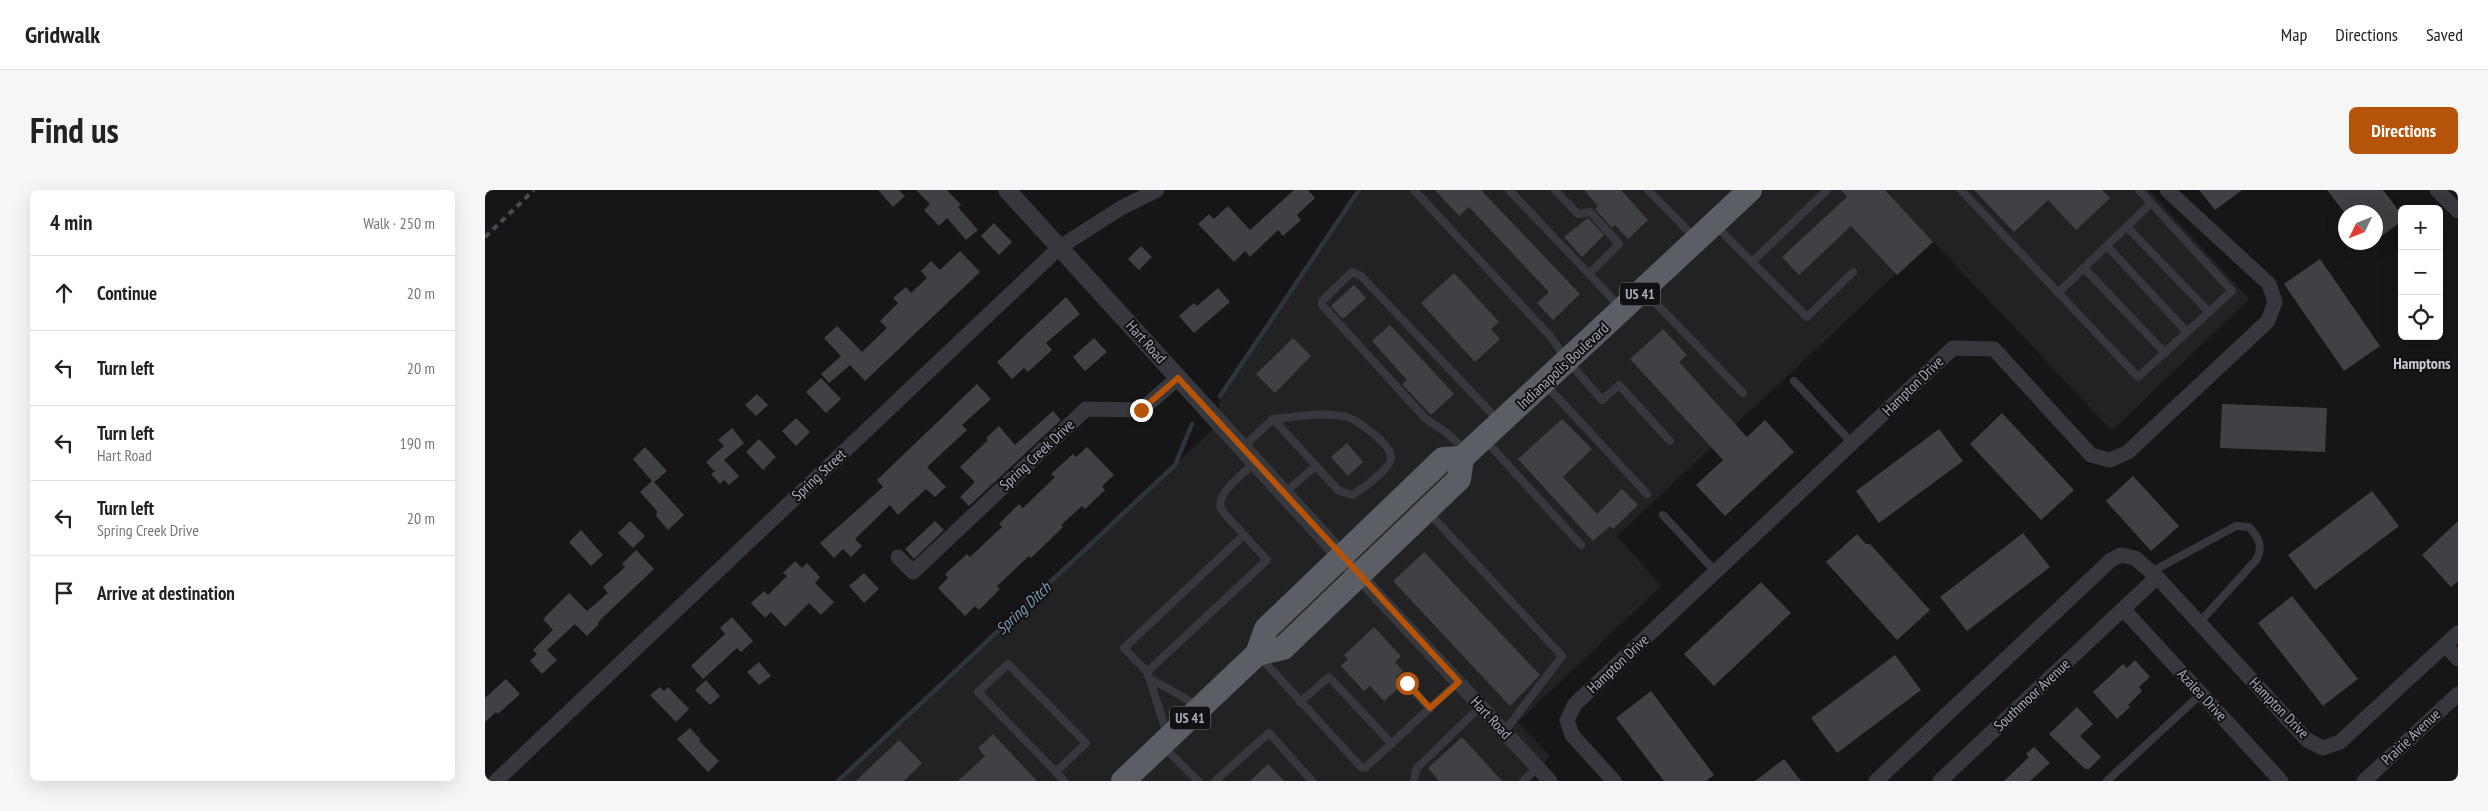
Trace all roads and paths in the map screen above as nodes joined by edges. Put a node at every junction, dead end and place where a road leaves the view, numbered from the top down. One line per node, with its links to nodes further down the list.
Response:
1 (1007, 190): 19 (street, Hart Road)
2 (1157, 190): 19 (street, Spring Street)
3 (1414, 190): 30 (lane)
4 (1509, 190): 23 (lane)
5 (1555, 190): 23 (lane)
6 (1648, 190): 17 (lane)
7 (1750, 190): 15 (highway, Indianapolis Boulevard / US 41)
8 (1827, 190): 20 (lane)
9 (1961, 190): 25 (lane)
10 (2139, 190): 13 (lane)
11 (2167, 190): 38 (street, Hampton Drive)
12 (2437, 190): 14 (street)
13 (2151, 203): 16 (lane); 27 (lane)
14 (2458, 212)
15 (1715, 224): 17 (highway, Indianapolis Boulevard / US 41); 20 (lane)
16 (2127, 227): 18 (lane); 27 (lane)
17 (1698, 240): 24 (highway, Indianapolis Boulevard / US 41)
18 (2107, 246): 21 (lane); 28 (lane)
19 (1060, 247): 31 (street, Hart Road); 74 (street, Spring Street)
20 (1752, 262): 22 (lane)
21 (2084, 268): 25 (lane); 29 (lane)
22 (1853, 272)
23 (1589, 274): 26 (lane)
24 (1644, 291): 26 (highway, Indianapolis Boulevard / US 41); 34 (lane)
25 (2058, 293): 29 (lane)
26 (1624, 310): 30 (highway, Indianapolis Boulevard / US 41)
27 (2209, 312): 28 (lane)
28 (2187, 332): 29 (lane)
29 (2165, 352)
30 (1568, 361): 33 (highway, Indianapolis Boulevard / US 41); 36 (lane)
31 (1178, 378): 39 (street, Hart Road); 49 (street, Spring Creek Drive)
32 (1794, 381): 38 (lane)
33 (1544, 384): 37 (highway, Indianapolis Boulevard / US 41); 43 (lane)
34 (1743, 393)
35 (1273, 419): 39 (lane); 41 (lane); 41 (lane)
36 (1670, 442)
37 (1479, 443): 37 (lane); 44 (highway); 47 (lane); 48 (highway, Indianapolis Boulevard / US 41)
38 (1853, 444): 50 (street, Hampton Drive)
39 (1242, 448): 40 (street, Hart Road)
40 (1255, 462): 42 (street, Hart Road); 46 (lane)
41 (1316, 466): 42 (lane)
42 (1284, 494): 48 (street, Hart Road)
43 (1647, 494)
44 (1426, 510): 52 (highway); 68 (lane)
45 (1663, 515): 50 (lane)
46 (1244, 535): 59 (lane); 59 (lane)
47 (1581, 545)
48 (1342, 556): 52 (street, Hart Road); 57 (highway, Indianapolis Boulevard / US 41)
49 (898, 557)
50 (1716, 572): 82 (street, Hampton Drive)
51 (2154, 575): 53 (street); 54 (street, Hampton Drive); 54 (lane); 83 (street, Hampton Drive)
52 (1359, 576): 57 (highway); 60 (street, Hart Road)
53 (2124, 610): 62 (street, Azalea Drive); 84 (street, Southmoor Avenue)
54 (2199, 623): 56 (street, Hampton Drive)
55 (2458, 633): 56 (street, Hampton Drive)
56 (2445, 645): 58 (street)
57 (1257, 654): 64 (lane); 66 (highway, Indianapolis Boulevard / US 41)
58 (2458, 659)
59 (1149, 676): 66 (lane); 69 (lane)
60 (1459, 682): 65 (street, Hart Road); 67 (lane)
61 (1407, 683): 67 (lane)
62 (2201, 694): 85 (lane); 86 (street, Azalea Drive)
63 (2458, 694): 87 (street, Prairie Avenue)
64 (1300, 702): 70 (lane); 70 (lane)
65 (1481, 706): 68 (street, Hart Road); 79 (lane)
66 (1201, 707): 69 (highway, Indianapolis Boulevard / US 41)
67 (1430, 708): 70 (lane)
68 (1505, 732): 71 (street, Hart Road)
69 (1165, 742): 73 (highway, Indianapolis Boulevard / US 41); 76 (lane)
70 (1392, 744)
71 (1538, 768): 80 (lane); 81 (street, Hart Road)
72 (1056, 772): 72 (lane); 75 (lane)
73 (1128, 779)
74 (496, 781)
75 (1064, 781)
76 (1198, 781)
77 (1215, 781): 78 (lane)
78 (1312, 781)
79 (1414, 781)
80 (1523, 781)
81 (1550, 781)
82 (1614, 781)
83 (1876, 781)
84 (1940, 781)
85 (2107, 781)
86 (2281, 781)
87 (2364, 781)

